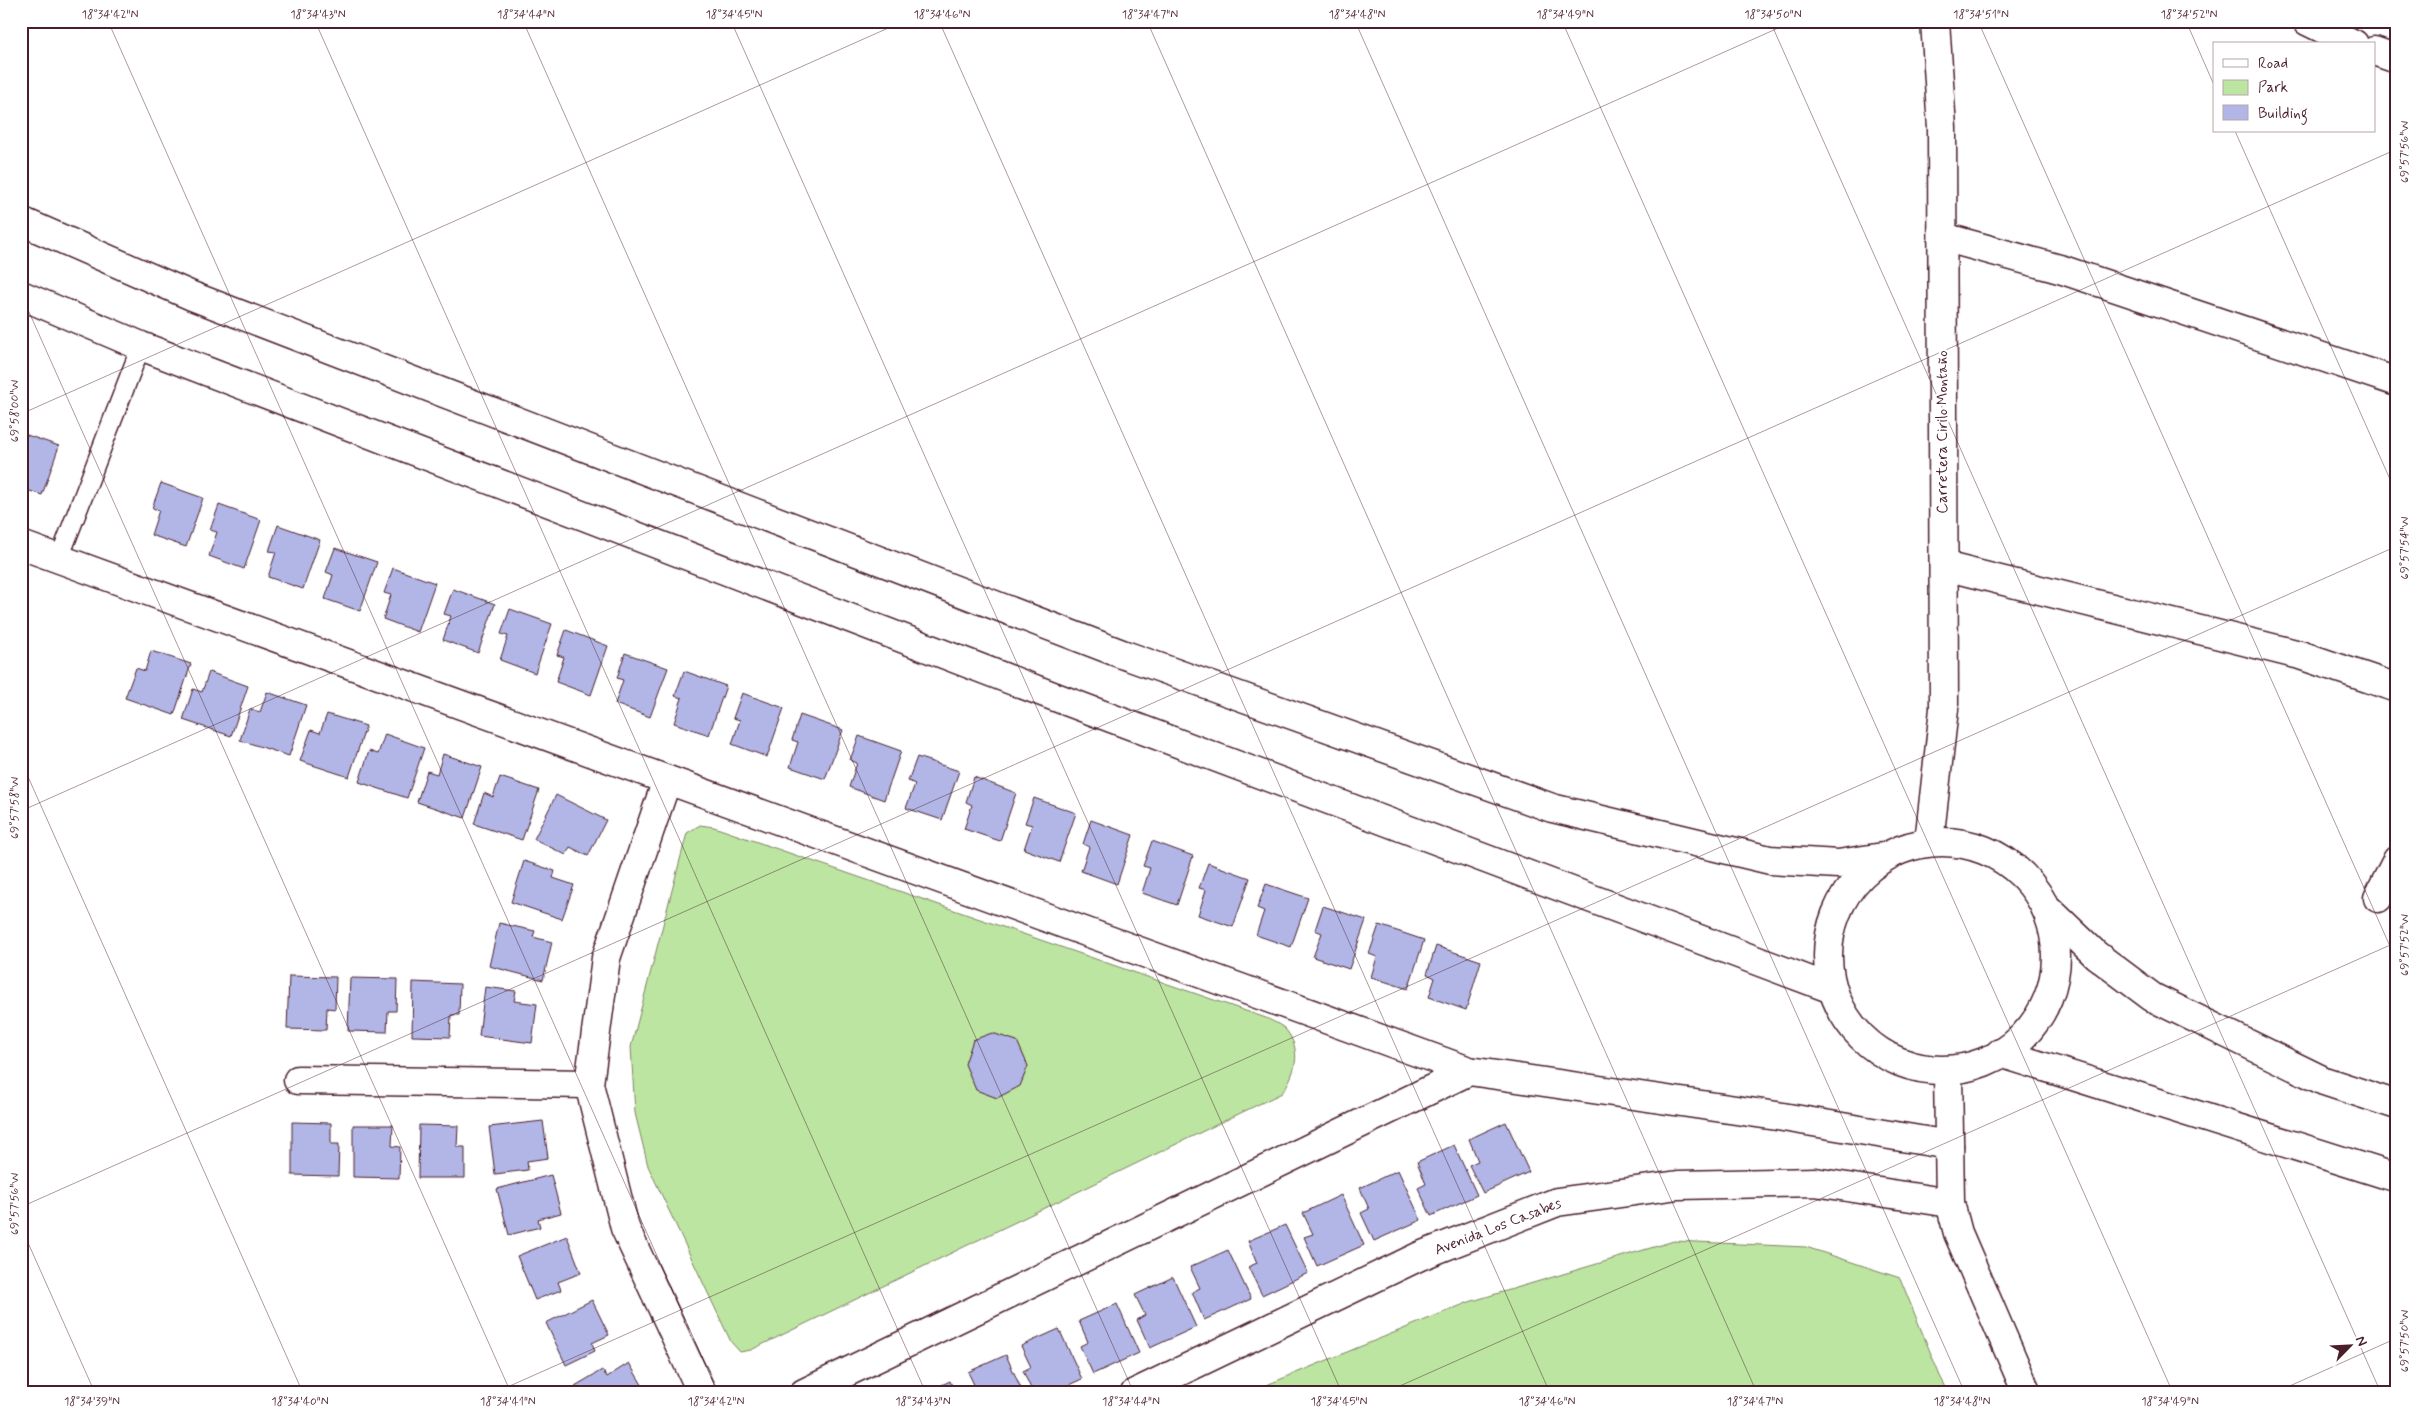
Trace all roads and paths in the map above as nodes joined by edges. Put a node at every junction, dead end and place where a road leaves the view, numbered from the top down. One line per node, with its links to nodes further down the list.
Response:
1 (1935, 21): 7 (main road, Carretera Cirilo Montaño)
2 (2307, 21): 3 (main road)
3 (2350, 42)
4 (2376, 52): 5 (main road)
5 (2397, 59)
6 (21, 221): 17 (main road)
7 (1943, 237): 10 (main road); 13 (main road, Carretera Cirilo Montaño)
8 (21, 295): 9 (main road)
9 (140, 346): 12 (lane); 21 (main road)
10 (2397, 382)
11 (21, 545): 12 (main road)
12 (59, 559): 15 (main road)
13 (1944, 566): 14 (main road); 16 (main road, Carretera Cirilo Montaño)
14 (2397, 688)
15 (667, 780): 23 (main road); 26 (main road)
16 (1930, 842): 17 (main road); 20 (main road)
17 (1883, 857): 21 (main road)
18 (2397, 860): 19 (main road)
19 (2378, 898)
20 (2045, 906): 22 (main road); 27 (main road)
21 (1832, 989): 24 (main road)
22 (2000, 1054): 24 (main road); 29 (main road)
23 (1469, 1071): 28 (main road); 32 (main road)
24 (1948, 1071): 28 (main road)
25 (298, 1080): 26 (main road)
26 (589, 1084): 31 (main road)
27 (2397, 1105)
28 (1949, 1144): 30 (main road)
29 (2397, 1178)
30 (1950, 1202): 33 (main road, Avenida Los Casabes); 34 (main road)
31 (702, 1393)
32 (804, 1393)
33 (1135, 1393)
34 (2027, 1393)

